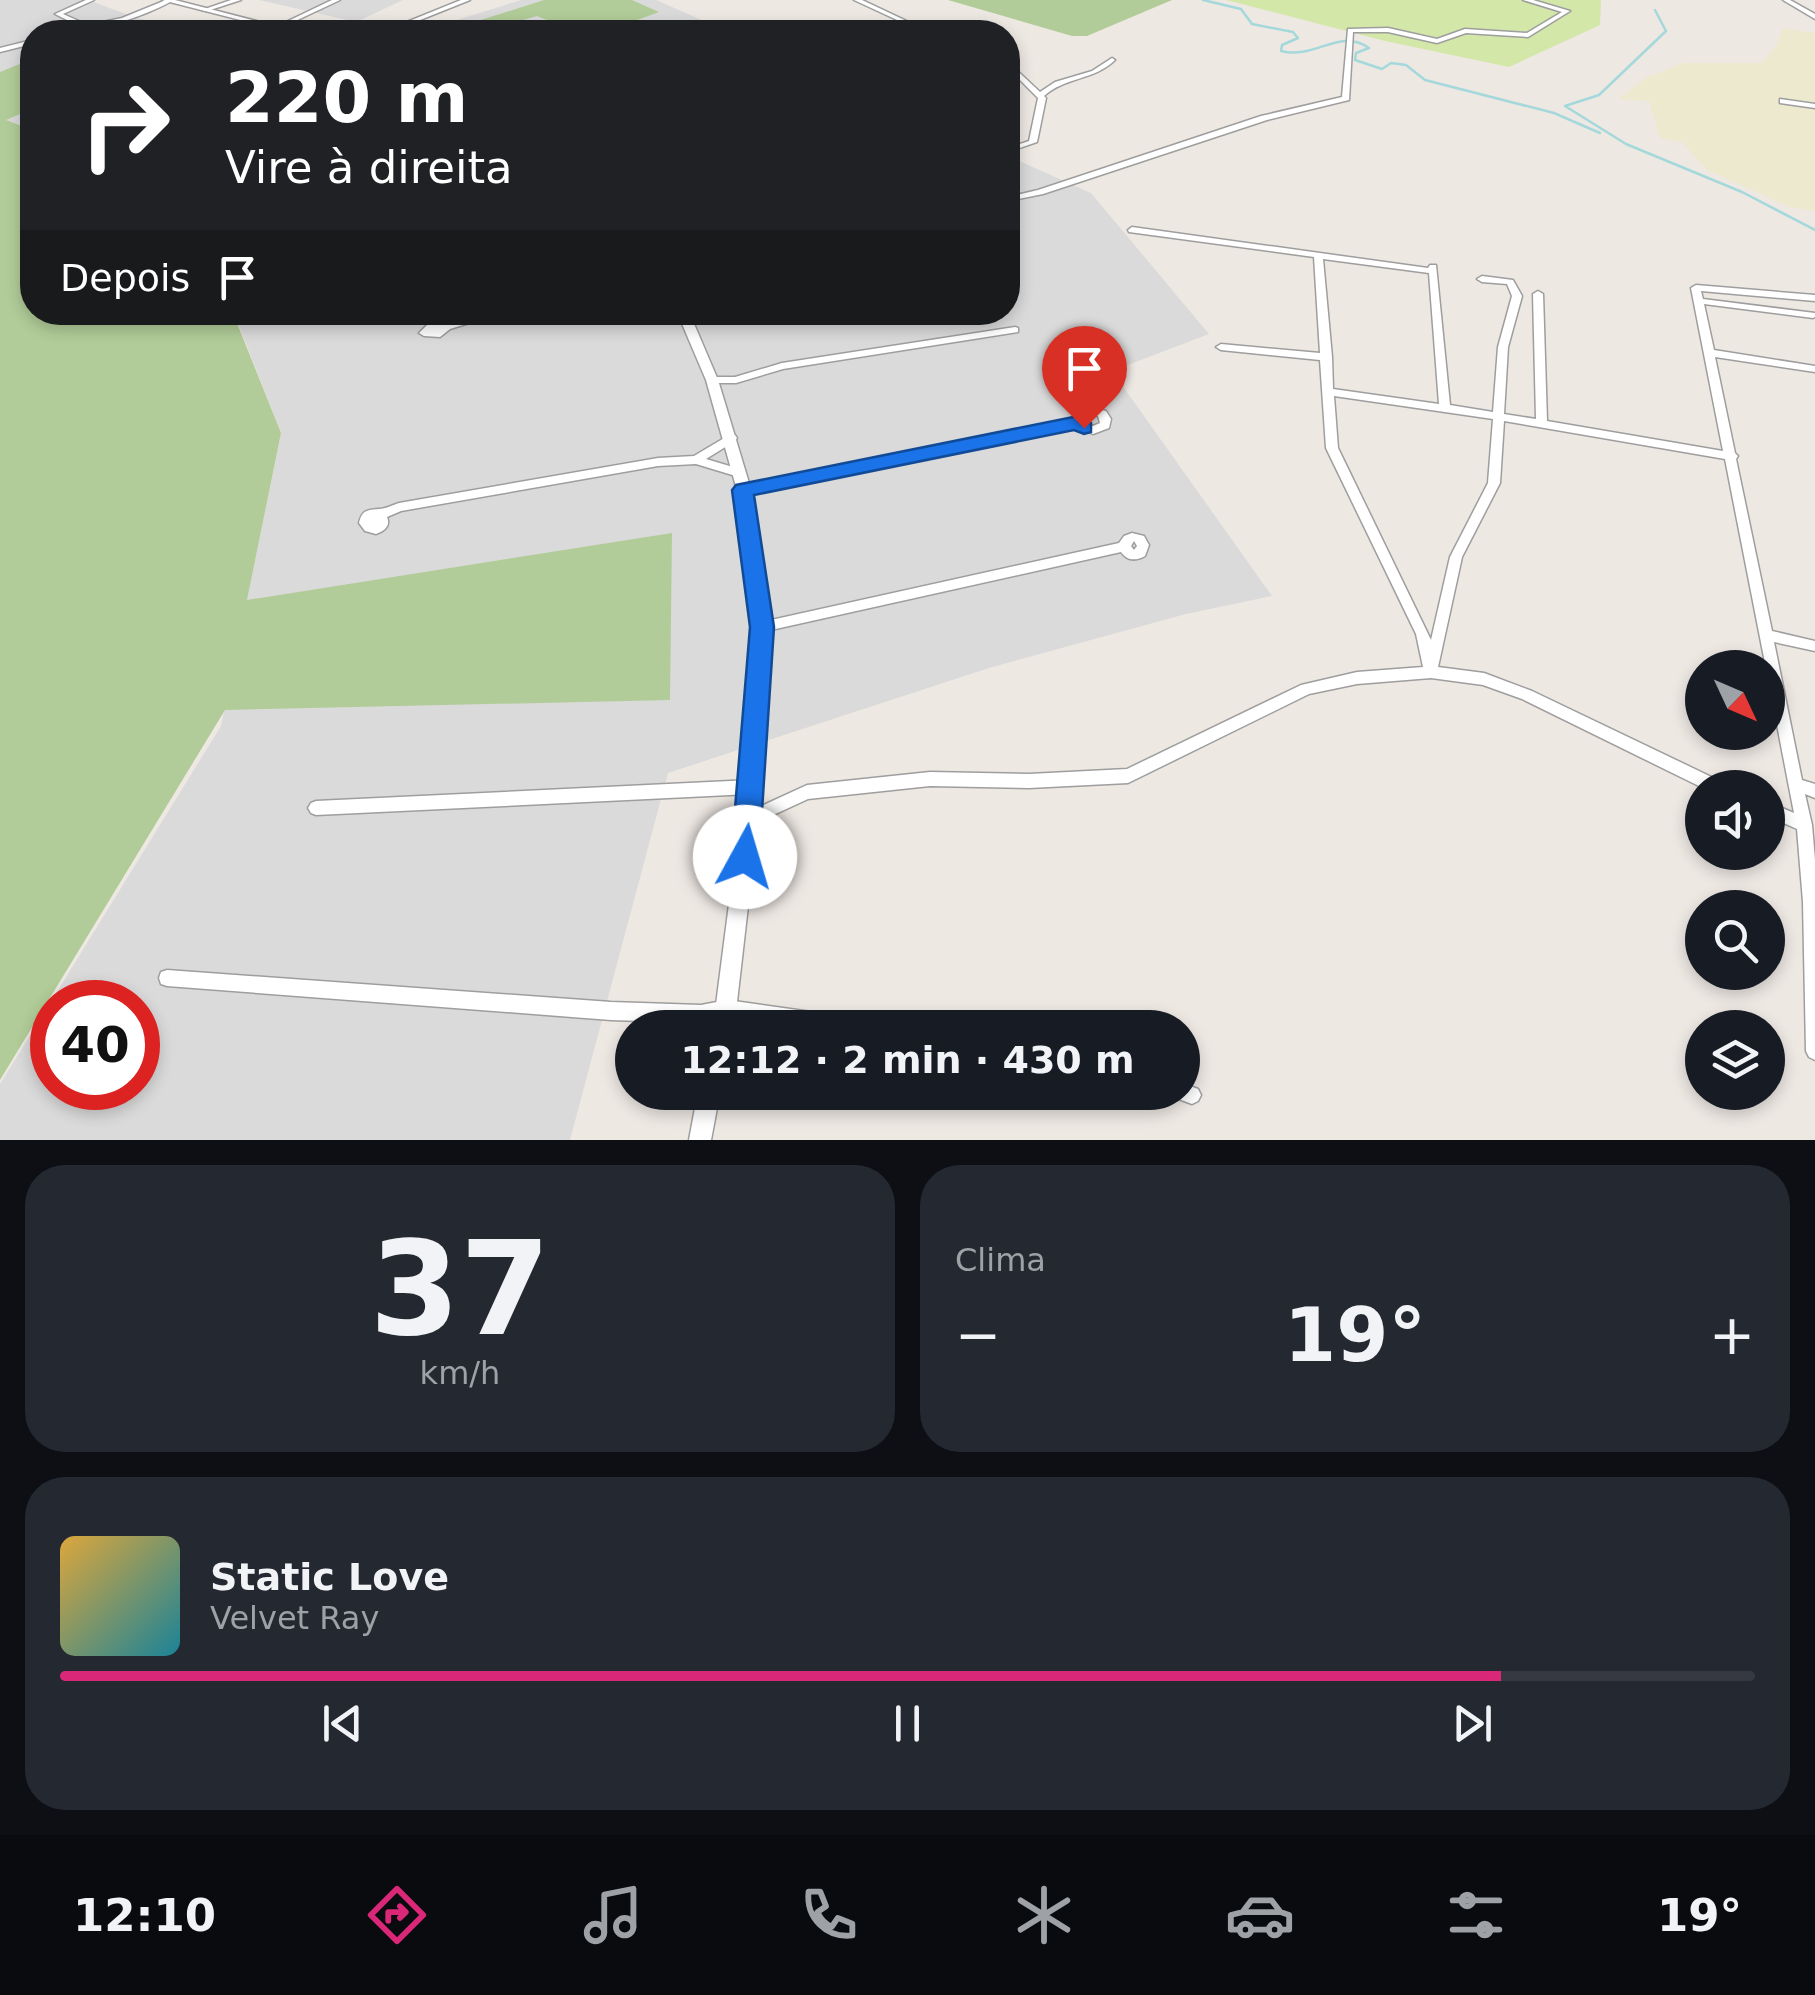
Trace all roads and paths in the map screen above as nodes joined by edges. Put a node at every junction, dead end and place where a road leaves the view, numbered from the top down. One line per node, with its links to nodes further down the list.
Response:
1 (91, 0): 13 (street)
2 (168, 0): 11 (street); 14 (street)
3 (238, 0): 11 (street)
4 (337, 0): 16 (street)
5 (468, 0): 17 (street)
6 (857, 0): 18 (street)
7 (1526, 0): 25 (street)
8 (1786, 0): 9 (street)
9 (1796, 6): 10 (street); 12 (street)
10 (1815, 8)
11 (219, 10): 15 (street)
12 (1815, 17)
13 (68, 20)
14 (110, 20)
15 (249, 20)
16 (302, 20)
17 (416, 20)
18 (901, 20)
19 (1112, 60): 21 (street)
20 (1020, 77): 21 (street)
21 (1041, 95): 24 (street)
22 (1783, 101): 23 (street)
23 (1815, 106)
24 (1020, 146)
25 (1020, 196)
26 (1132, 230): 27 (street)
27 (1318, 255): 39 (street); 45 (street)
28 (1482, 278): 46 (street)
29 (1538, 294): 48 (street)
30 (1815, 298): 31 (street)
31 (1699, 301): 32 (street); 38 (street)
32 (1813, 316)
33 (457, 325): 35 (street)
34 (689, 325): 42 (street)
35 (447, 328)
36 (1015, 330): 41 (street)
37 (1221, 348): 39 (street)
38 (1710, 353): 40 (street); 50 (street)
39 (1327, 357): 43 (street)
40 (1815, 368)
41 (748, 378): 42 (street); 44 (street)
42 (712, 380): 44 (street)
43 (1328, 392): 45 (street); 58 (street)
44 (718, 400): 49 (street)
45 (1445, 406): 46 (street)
46 (1498, 419): 48 (street); 58 (street)
47 (1078, 422): 52 (street)
48 (1542, 424): 50 (street)
49 (731, 438): 51 (street); 52 (street)
50 (1732, 456): 56 (street)
51 (696, 460): 52 (street); 53 (street)
52 (741, 481): 55 (street)
53 (382, 514)
54 (1124, 547): 55 (street)
55 (762, 627): 61 (street)
56 (1768, 634): 57 (street); 60 (street)
57 (1815, 646)
58 (1431, 672): 59 (street); 65 (street)
59 (1685, 772)
60 (1798, 785): 62 (street); 66 (street)
61 (751, 787): 63 (street); 65 (street)
62 (1815, 791)
63 (316, 808)
64 (1785, 817): 66 (street)
65 (750, 819): 68 (street)
66 (1804, 825): 70 (street)
67 (167, 978): 69 (street)
68 (726, 1010)
69 (615, 1011)
70 (1815, 1052)
71 (706, 1110): 72 (street)
72 (700, 1140)

